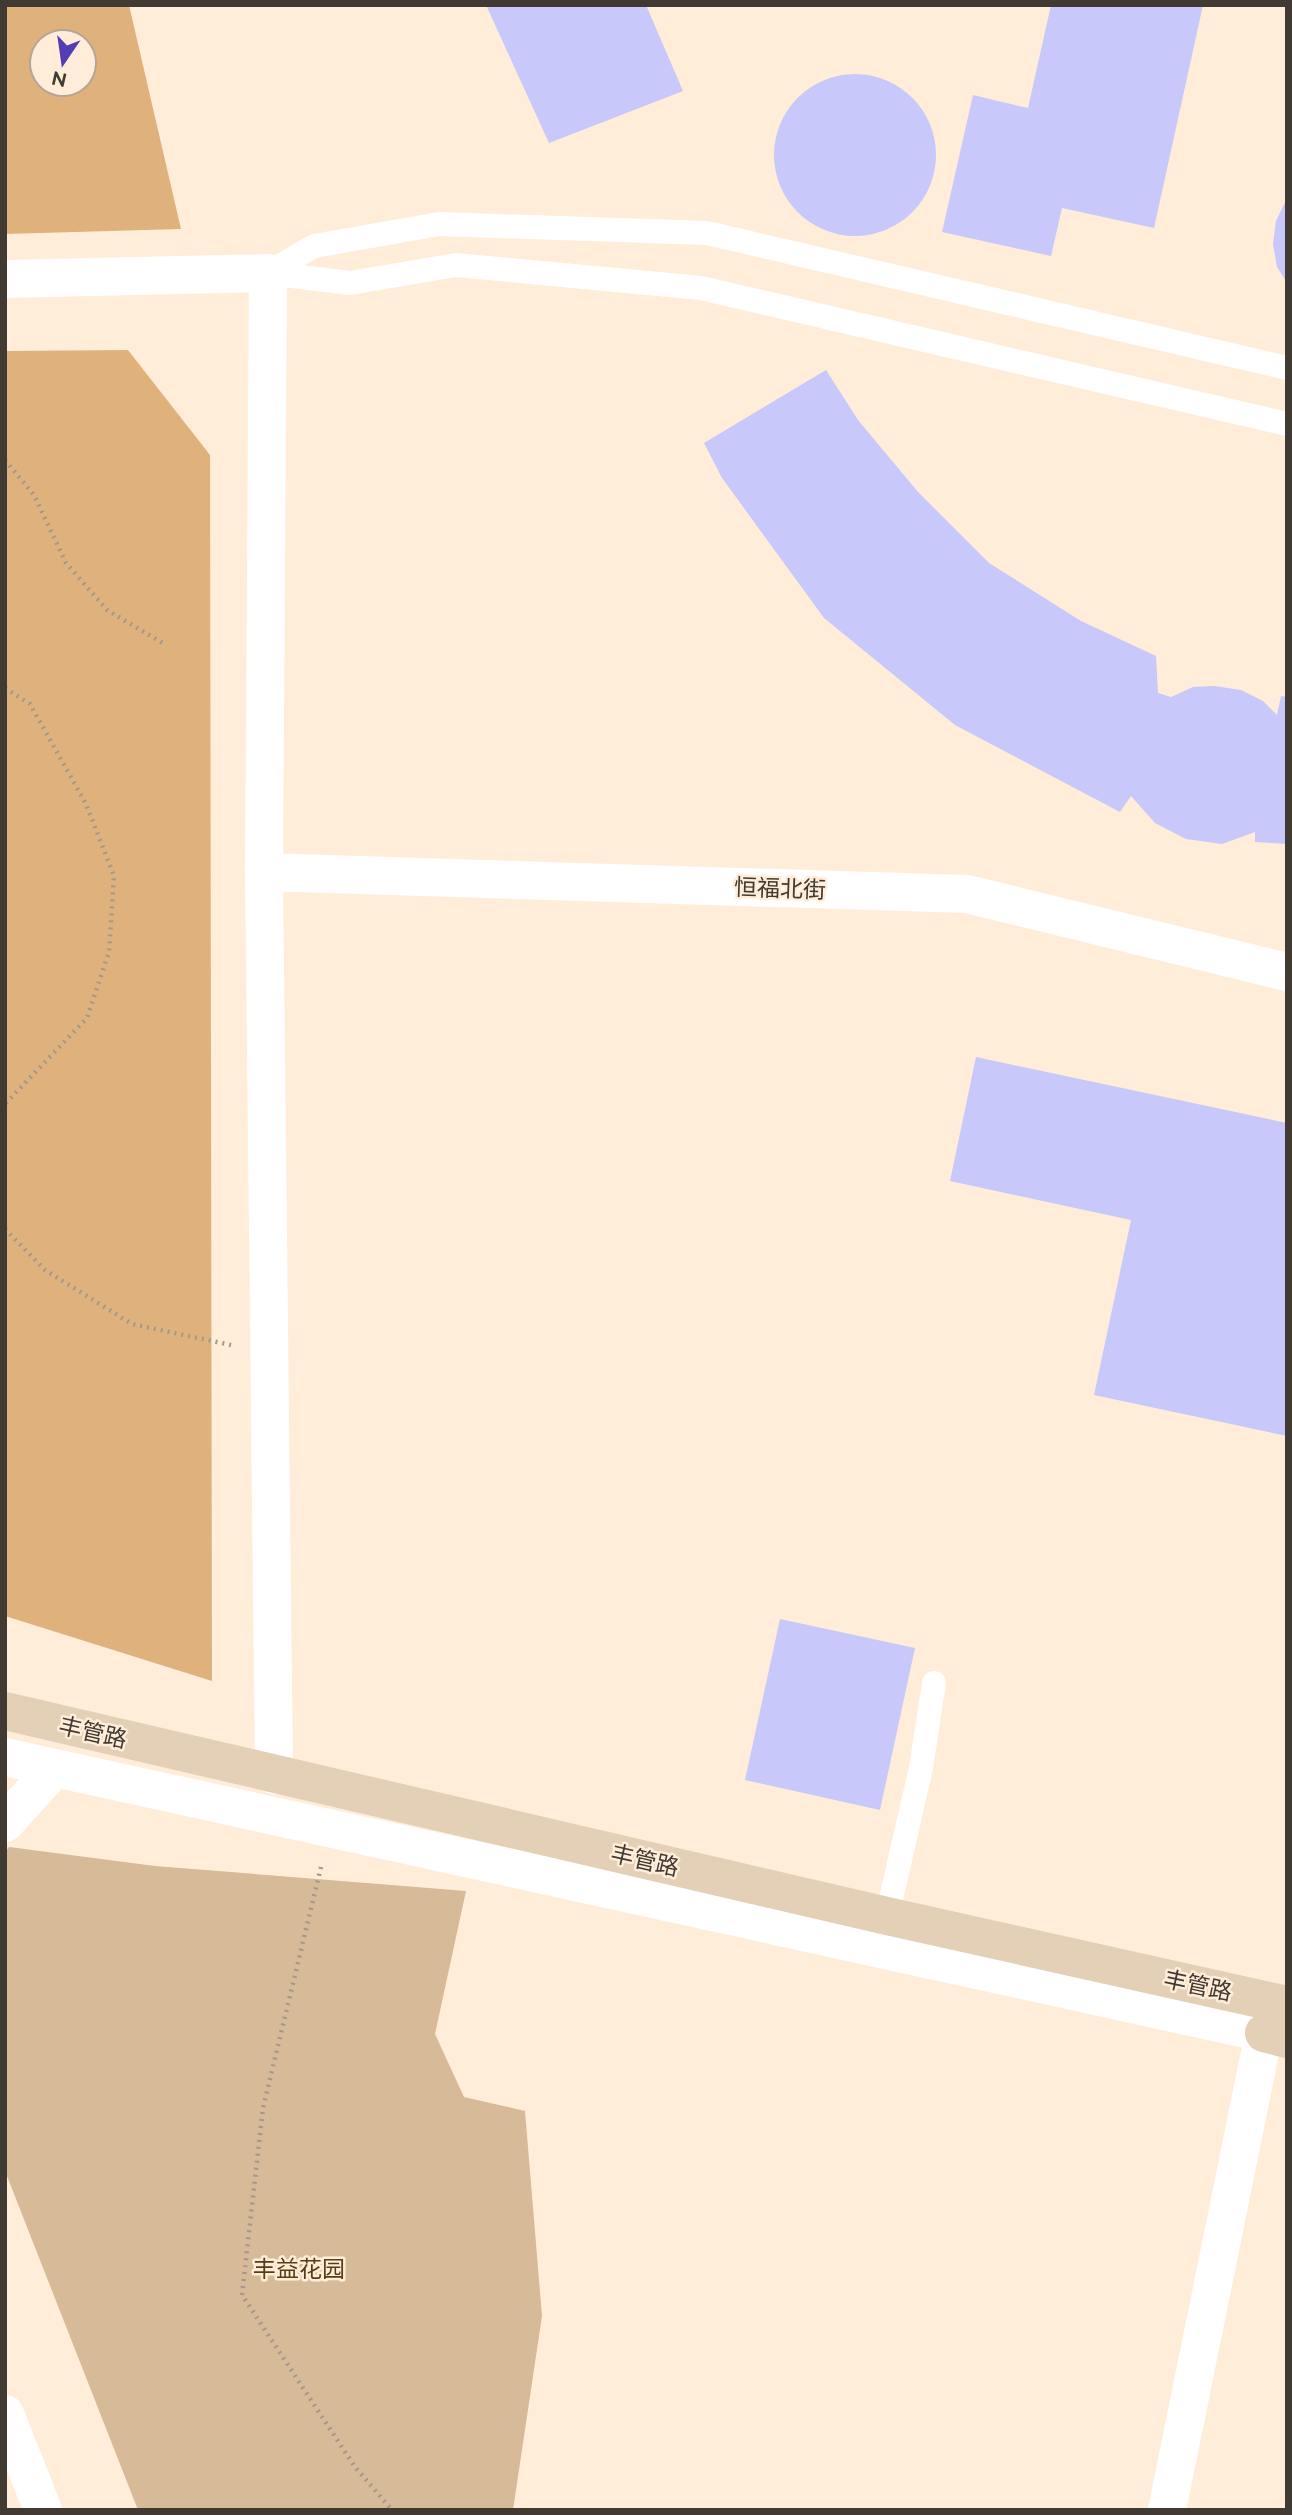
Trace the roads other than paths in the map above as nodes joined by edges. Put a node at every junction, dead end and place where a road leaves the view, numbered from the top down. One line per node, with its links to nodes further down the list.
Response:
1 (268, 273): 2 (street); 3 (lane); 4 (lane); 5 (street)
2 (5, 279)
3 (1287, 368)
4 (1287, 424)
5 (264, 872): 6 (street, 恒福北街); 11 (street)
6 (1287, 972)
7 (934, 1683): 13 (lane)
8 (5, 1711): 11 (main road, 丰管路)
9 (5, 1757): 10 (street, 丰管路)
10 (55, 1768): 12 (street); 14 (street, 丰管路)
11 (274, 1774): 13 (main road, 丰管路)
12 (5, 1823)
13 (887, 1916): 14 (main road, 丰管路)
14 (1279, 2026): 17 (street)
15 (5, 2414): 16 (street)
16 (43, 2510)
17 (1167, 2510)

